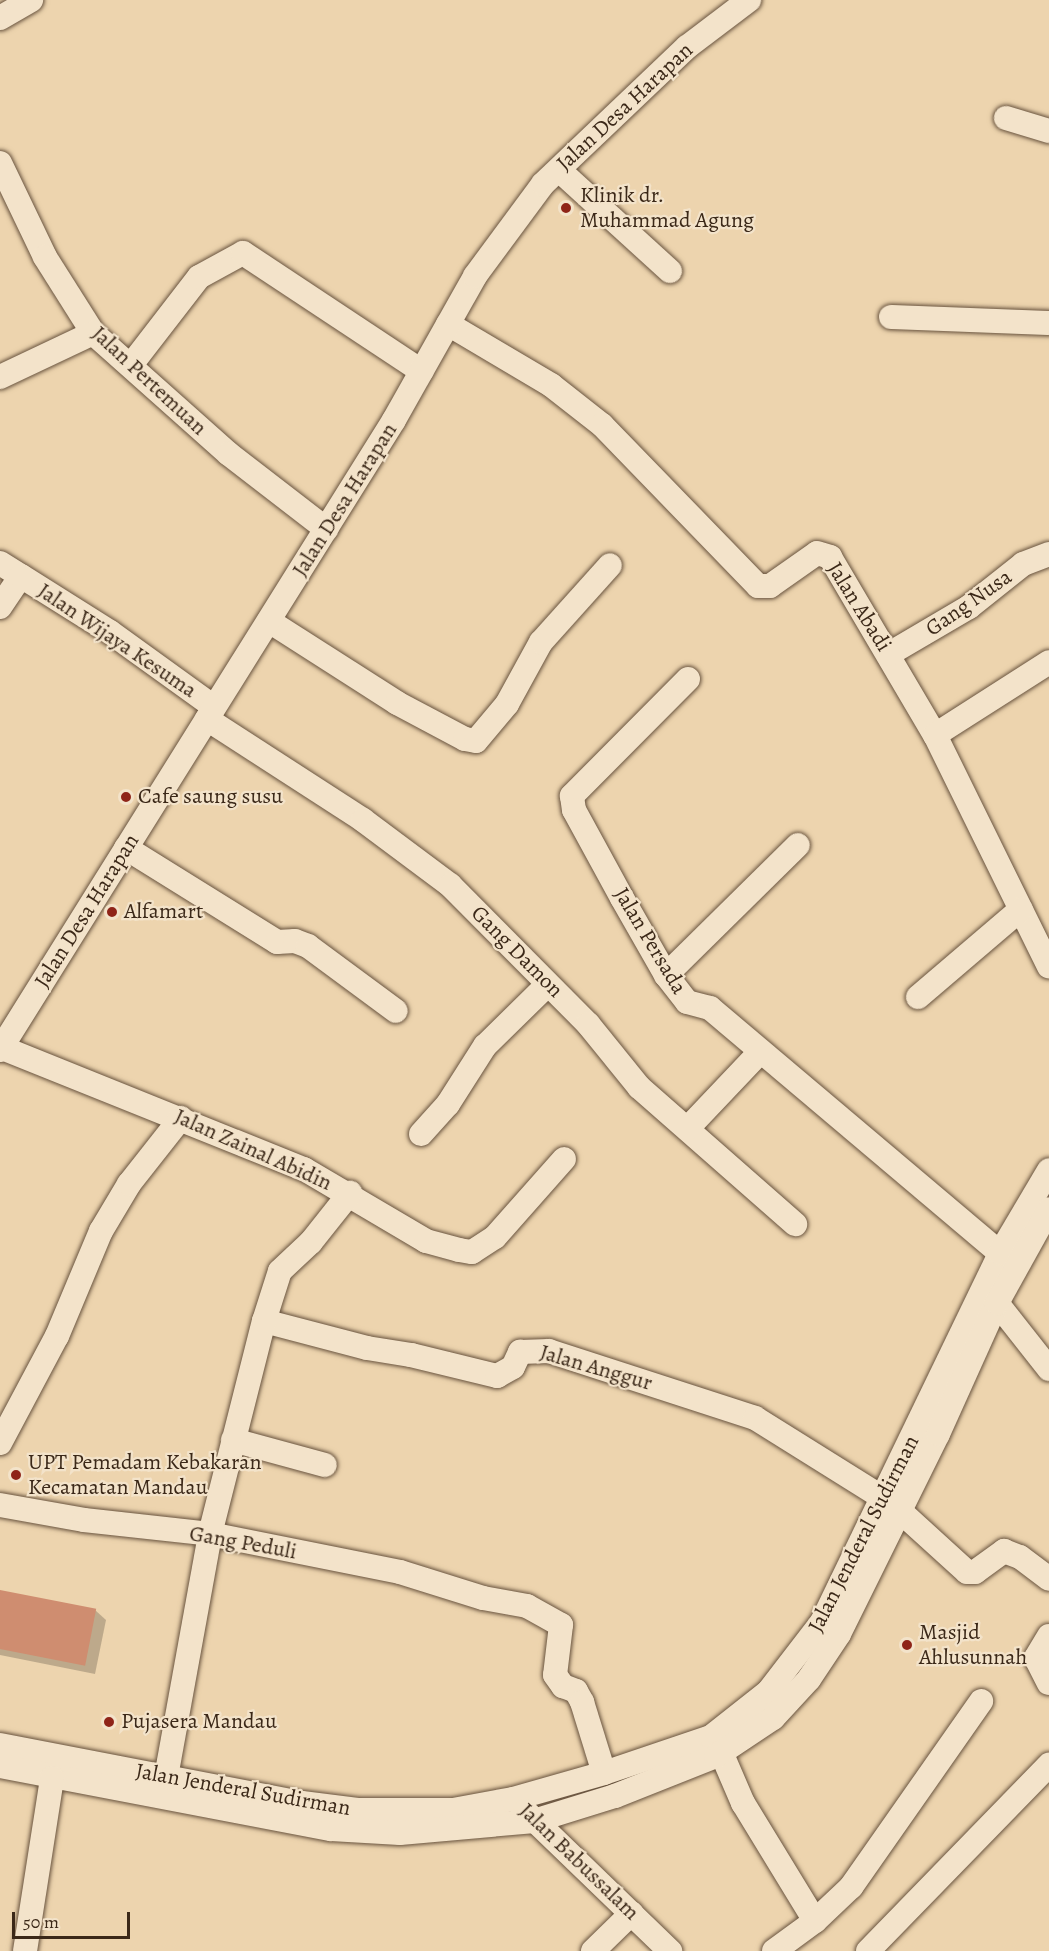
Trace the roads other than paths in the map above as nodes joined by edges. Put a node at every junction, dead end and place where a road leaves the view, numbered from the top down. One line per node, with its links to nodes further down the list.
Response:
1 (31, 0): 3 (street)
2 (749, 0): 7 (street, Jalan Desa Harapan)
3 (0, 18)
4 (1006, 118): 5 (street)
5 (1049, 131)
6 (0, 163): 12 (street, Jalan Pertemuan)
7 (559, 170): 8 (street); 11 (street, Jalan Desa Harapan)
8 (670, 271)
9 (891, 316): 10 (street)
10 (1049, 323)
11 (448, 324): 14 (street, Jalan Desa Harapan); 23 (street, Jalan Abadi)
12 (93, 333): 13 (street, Jalan Pertemuan); 15 (street)
13 (131, 365): 14 (street); 16 (street, Jalan Pertemuan)
14 (421, 371): 16 (street, Jalan Desa Harapan)
15 (0, 377)
16 (326, 529): 22 (street, Jalan Desa Harapan)
17 (1049, 554): 23 (street, Gang Nusa)
18 (0, 563): 20 (street)
19 (610, 565): 22 (street)
20 (21, 576): 21 (street, Jalan Wijaya Kesuma); 26 (street, Jalan Wijaya Kesuma)
21 (0, 607)
22 (269, 621): 26 (street, Jalan Desa Harapan)
23 (889, 654): 27 (street, Jalan Abadi)
24 (1049, 662): 27 (street)
25 (688, 679): 32 (street, Jalan Persada)
26 (210, 713): 29 (street, Jalan Desa Harapan); 33 (street, Gang Damon)
27 (935, 735): 30 (street, Jalan Abadi)
28 (798, 845): 32 (street)
29 (126, 848): 35 (street); 36 (street, Jalan Desa Harapan)
30 (1021, 909): 31 (street, Jalan Abadi); 34 (street)
31 (1049, 967)
32 (666, 975): 37 (street, Jalan Persada)
33 (548, 984): 39 (street, Gang Damon); 40 (street)
34 (918, 997)
35 (396, 1011)
36 (0, 1048): 38 (street, Jalan Zainal Abidin)
37 (760, 1052): 39 (street); 46 (street, Jalan Persada)
38 (182, 1118): 43 (street, Jalan Zainal Abidin); 51 (street)
39 (688, 1128): 45 (street, Gang Damon)
40 (421, 1134)
41 (564, 1159): 43 (street, Jalan Zainal Abidin)
42 (1049, 1170): 46 (street, Jalan Jenderal Sudirman)
43 (350, 1193): 48 (street)
44 (1049, 1209): 47 (street, Jalan Jenderal Sudirman)
45 (795, 1224)
46 (1000, 1253): 54 (street, Jalan Jenderal Sudirman)
47 (997, 1303): 49 (street); 54 (street, Jalan Jenderal Sudirman)
48 (264, 1321): 50 (street); 54 (street, Jalan Anggur)
49 (1049, 1369)
50 (233, 1440): 52 (street); 55 (street)
51 (0, 1443)
52 (325, 1465)
53 (0, 1505): 55 (street, Gang Peduli)
54 (892, 1505): 56 (street); 61 (street, Jalan Jenderal Sudirman); 64 (street, Jalan Jenderal Sudirman)
55 (210, 1534): 64 (street, Gang Peduli); 66 (street)
56 (1049, 1579)
57 (1049, 1636): 58 (street)
58 (1049, 1683)
59 (981, 1701): 70 (street)
60 (0, 1745): 66 (street, Jalan Jenderal Sudirman)
61 (721, 1752): 68 (street, Jalan Jenderal Sudirman); 70 (street)
62 (1049, 1765): 75 (street)
63 (0, 1766): 65 (street, Jalan Jenderal Sudirman)
64 (604, 1773): 67 (street, Jalan Jenderal Sudirman)
65 (52, 1778): 68 (street, Jalan Jenderal Sudirman); 71 (street)
66 (165, 1778): 67 (street, Jalan Jenderal Sudirman)
67 (513, 1799): 68 (street, Jalan Babussalam)
68 (534, 1821): 69 (street, Jalan Babussalam)
69 (632, 1913): 72 (street); 73 (street, Jalan Babussalam)
70 (815, 1921): 74 (street)
71 (25, 1951)
72 (593, 1951)
73 (670, 1951)
74 (774, 1951)
75 (868, 1951)

